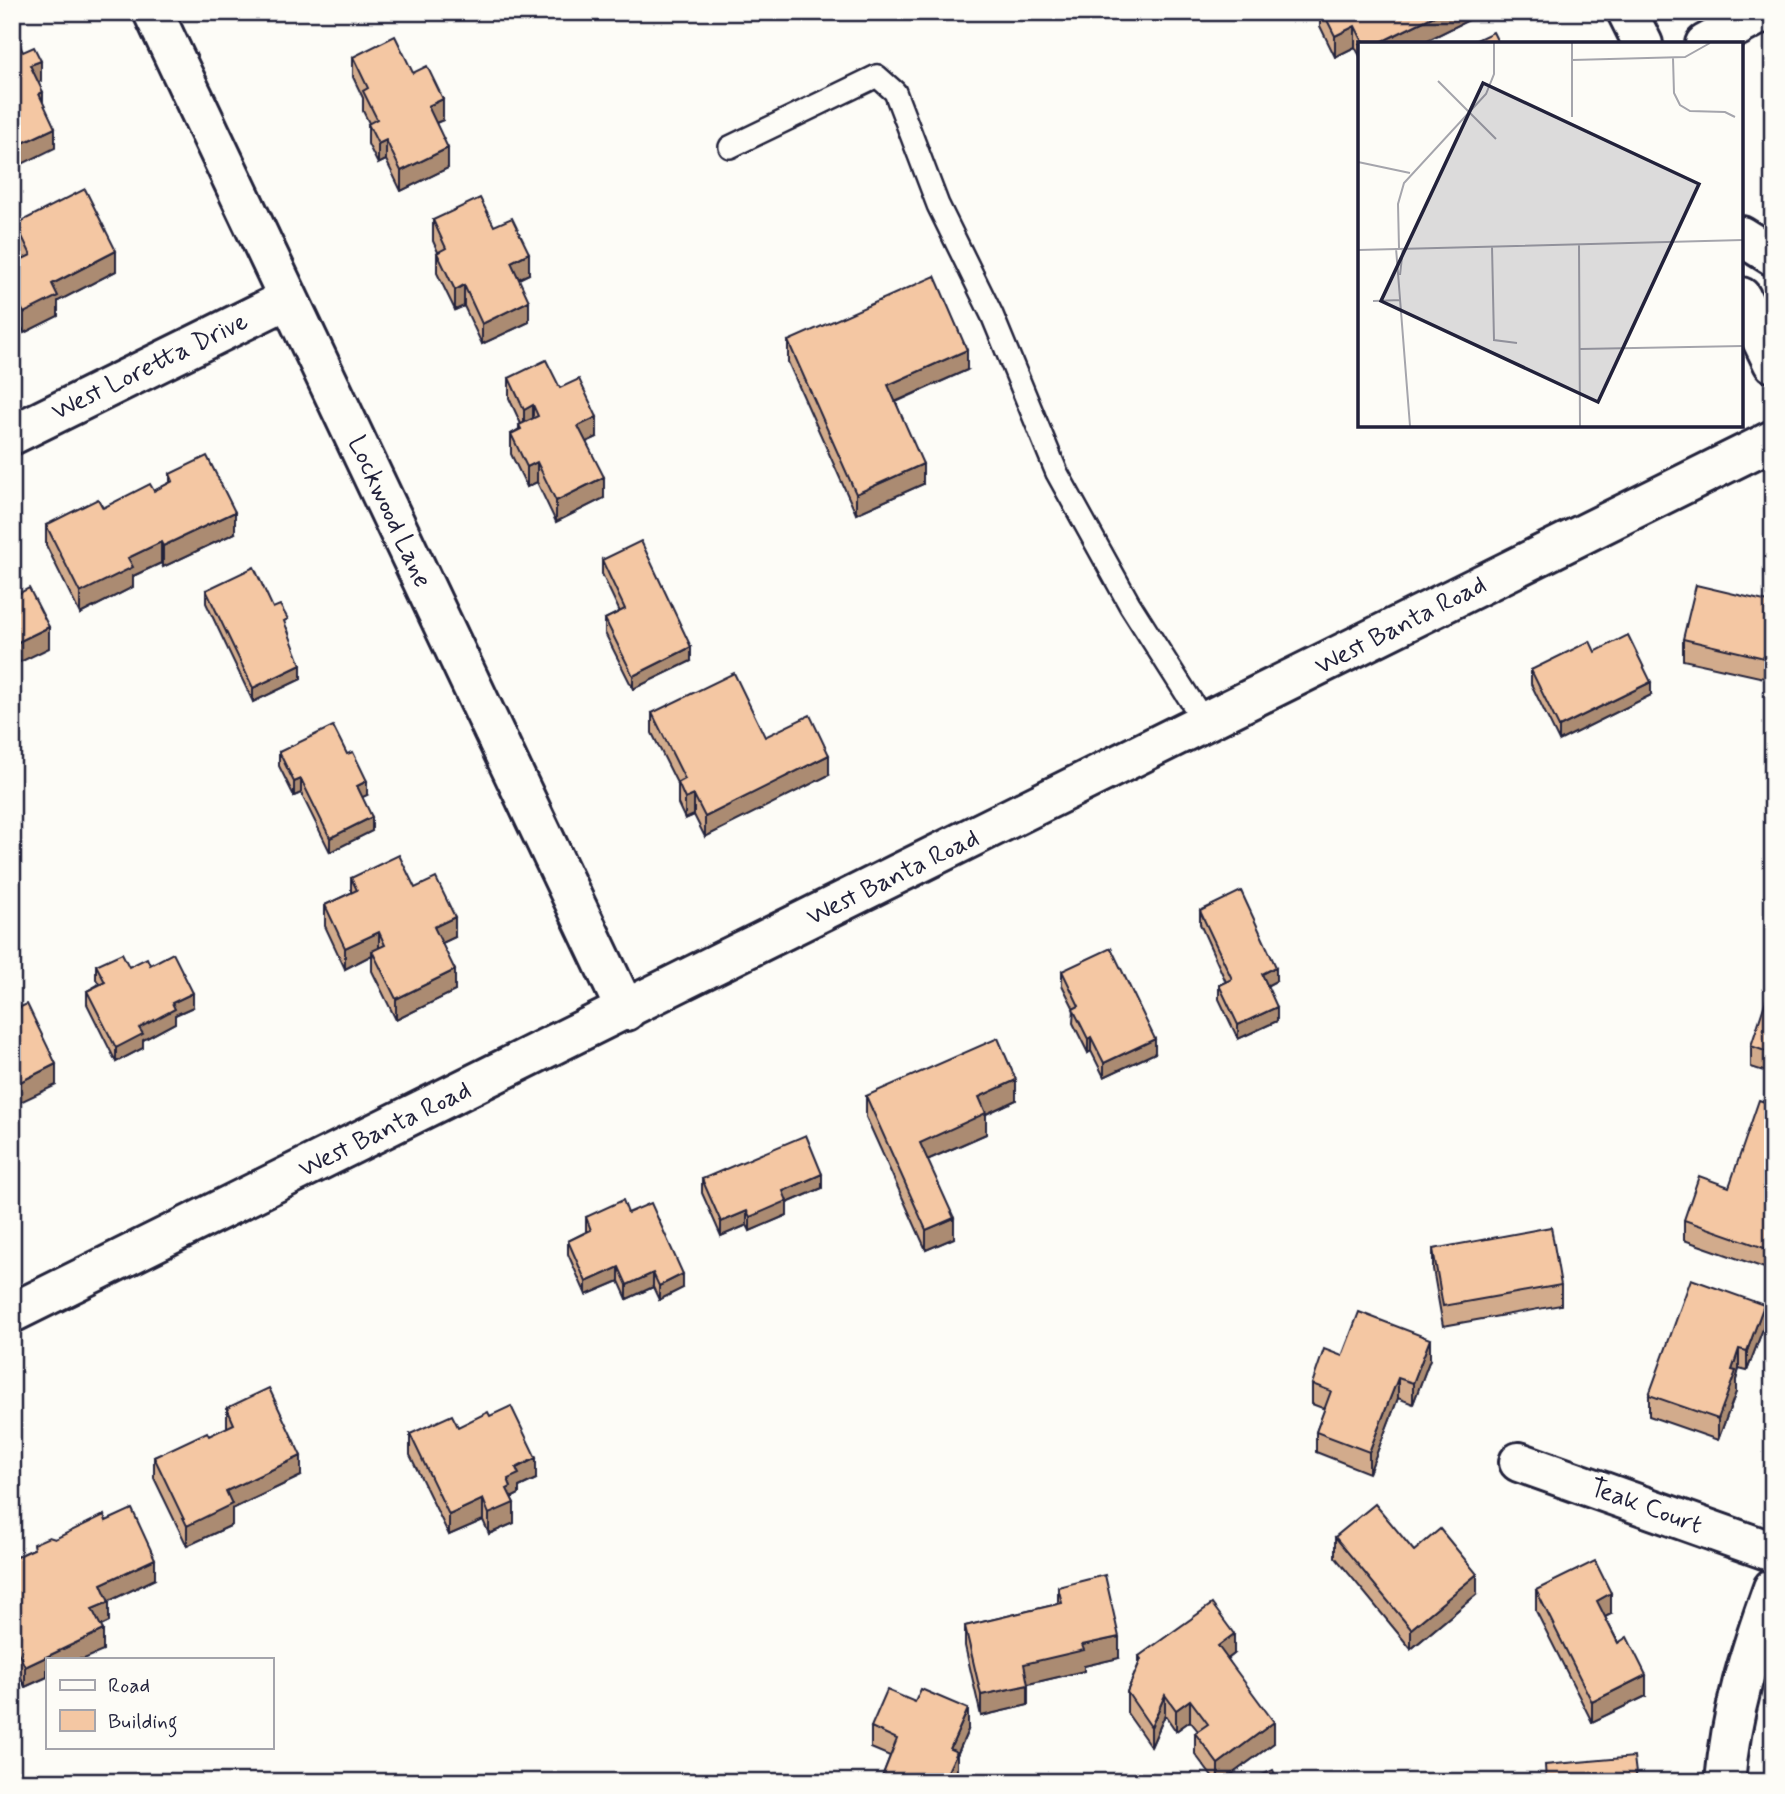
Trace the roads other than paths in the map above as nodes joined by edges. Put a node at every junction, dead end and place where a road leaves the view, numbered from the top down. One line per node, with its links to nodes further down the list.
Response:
1 (153, 12): 9 (street, Lockwood Lane)
2 (1627, 12): 4 (street)
3 (1764, 12): 5 (street)
4 (1642, 42)
5 (1709, 42)
6 (730, 147): 14 (lane)
7 (1743, 237): 8 (street)
8 (1773, 256)
9 (288, 299): 12 (street, West Loretta Drive); 15 (street, Lockwood Lane)
10 (1743, 301): 11 (street)
11 (1773, 363)
12 (12, 435)
13 (1773, 440): 14 (street, West Banta Road)
14 (1205, 723): 15 (street, West Banta Road)
15 (626, 1011): 16 (street, West Banta Road)
16 (12, 1313)
17 (1519, 1462): 18 (street, Teak Court)
18 (1773, 1552)
19 (1773, 1588): 20 (street)
20 (1726, 1782)

